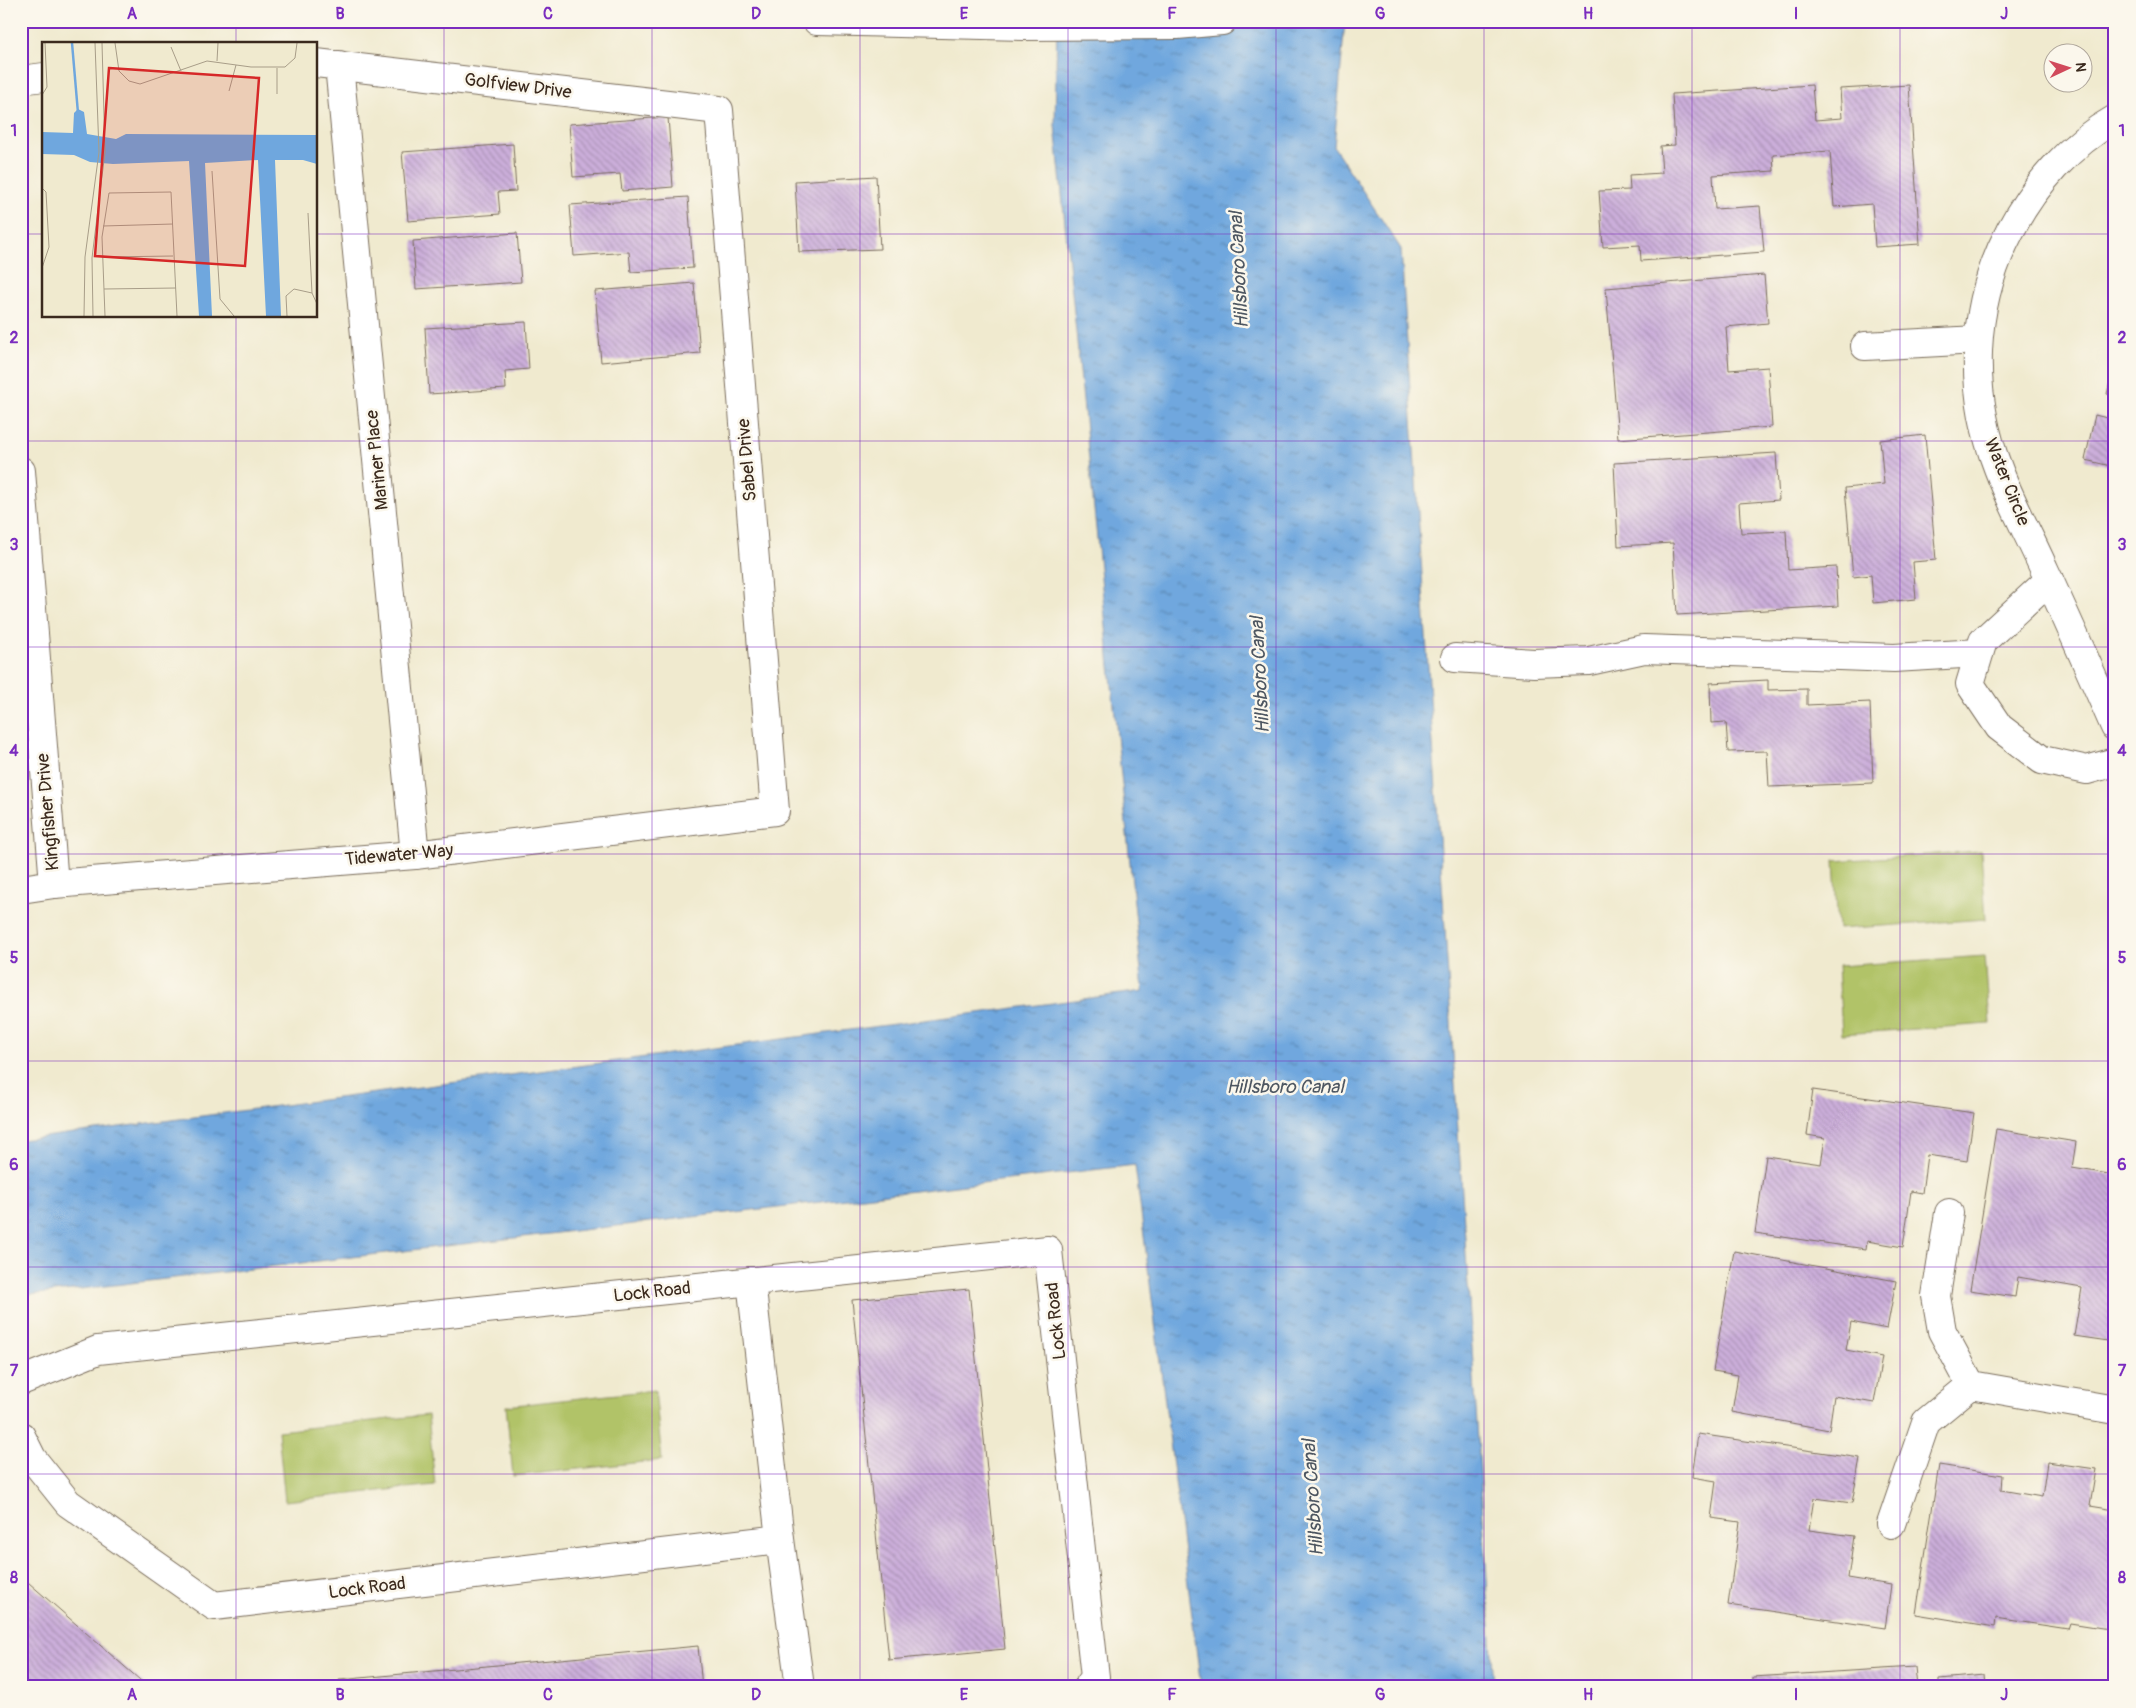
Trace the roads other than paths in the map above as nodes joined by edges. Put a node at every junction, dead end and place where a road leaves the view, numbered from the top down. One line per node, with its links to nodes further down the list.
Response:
1 (817, 21): 2 (street)
2 (1222, 21)
3 (328, 64): 6 (street, Golfview Drive); 17 (street, Mariner Place)
4 (42, 77): 5 (street)
5 (21, 80)
6 (719, 110): 16 (street, Sabel Drive)
7 (2115, 119): 8 (street, Water Circle)
8 (1978, 340): 9 (street); 11 (street, Water Circle)
9 (1865, 346)
10 (21, 472): 18 (street, Kingfisher Drive)
11 (2049, 580): 12 (street); 14 (street, Water Circle)
12 (1979, 653): 13 (street); 15 (street)
13 (1456, 658)
14 (2115, 727)
15 (2115, 762)
16 (775, 811): 17 (street, Tidewater Way)
17 (416, 855): 18 (street, Tidewater Way)
18 (54, 884): 19 (street, Tidewater Way)
19 (21, 889)
20 (1949, 1213): 23 (street)
21 (751, 1281): 22 (street, Lock Road); 27 (street); 29 (street, Lock Road)
22 (21, 1381)
23 (1971, 1385): 24 (street); 26 (street)
24 (2115, 1410)
25 (21, 1436): 27 (street, Lock Road)
26 (1891, 1524)
27 (780, 1539): 28 (street)
28 (800, 1687)
29 (1088, 1687)

